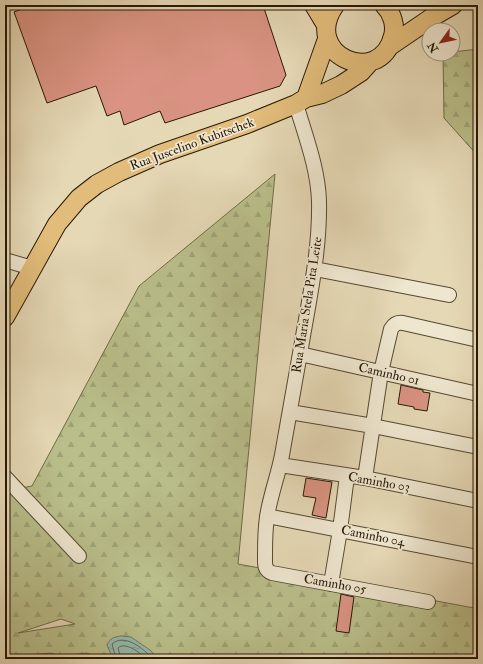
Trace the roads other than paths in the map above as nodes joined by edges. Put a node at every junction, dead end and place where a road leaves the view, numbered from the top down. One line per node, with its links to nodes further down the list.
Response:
1 (314, 5): 5 (main road)
2 (335, 5): 5 (main road)
3 (384, 5): 6 (main road)
4 (453, 5): 6 (main road, Rua Juscelino Kubitschek)
5 (327, 32): 7 (main road); 8 (main road)
6 (390, 46): 7 (main road, Rua Juscelino Kubitschek)
7 (370, 62): 8 (main road, Rua Juscelino Kubitschek)
8 (301, 101): 10 (main road, Rua Juscelino Kubitschek); 11 (street, Rua Maria Stela Pita Leite)
9 (5, 260): 10 (street)
10 (32, 268): 13 (main road, Rua Juscelino Kubitschek)
11 (315, 268): 12 (street); 15 (street, Rua Maria Stela Pita Leite)
12 (449, 295)
13 (5, 317)
14 (478, 340): 16 (street)
15 (300, 354): 16 (street, Caminho 01); 18 (street, Rua Maria Stela Pita Leite)
16 (381, 372): 17 (street, Caminho 01); 19 (street)
17 (478, 394)
18 (290, 412): 19 (street); 21 (street, Rua Maria Stela Pita Leite)
19 (373, 426): 20 (street); 24 (street)
20 (478, 447)
21 (280, 465): 22 (street, Caminho 03); 26 (street, Rua Maria Stela Pita Leite)
22 (347, 476): 24 (street, Caminho 03); 27 (street)
23 (5, 477): 29 (street)
24 (365, 478): 25 (street, Caminho 03)
25 (478, 501)
26 (267, 516): 27 (street, Caminho 04); 28 (street, Rua Maria Stela Pita Leite)
27 (340, 530): 30 (street, Caminho 04); 31 (street)
28 (265, 547): 31 (street, Caminho 05)
29 (79, 556)
30 (478, 557)
31 (331, 584): 32 (street, Caminho 05)
32 (428, 602)

